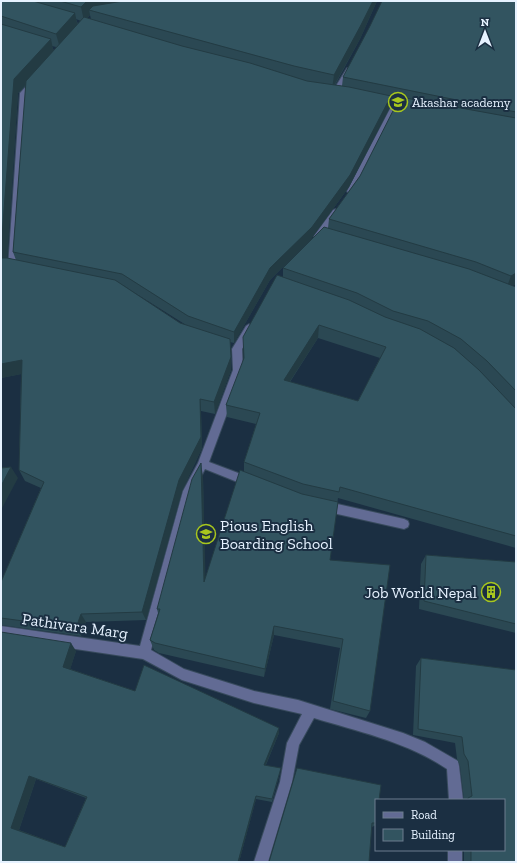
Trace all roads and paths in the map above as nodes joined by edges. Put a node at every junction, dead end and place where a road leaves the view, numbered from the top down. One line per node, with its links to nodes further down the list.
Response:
1 (353, 60): 3 (street)
2 (40, 75): 6 (street)
3 (335, 94)
4 (418, 111): 5 (street)
5 (310, 247)
6 (1, 268)
7 (252, 323): 8 (street)
8 (203, 464): 9 (street); 13 (street)
9 (263, 487)
10 (316, 504): 11 (street)
11 (404, 524)
12 (1, 632): 13 (street, Pathivara Marg)
13 (144, 653): 14 (street)
14 (311, 711): 15 (street); 17 (street)
15 (456, 799)
16 (455, 851): 18 (street)
17 (261, 862)
18 (455, 862)

